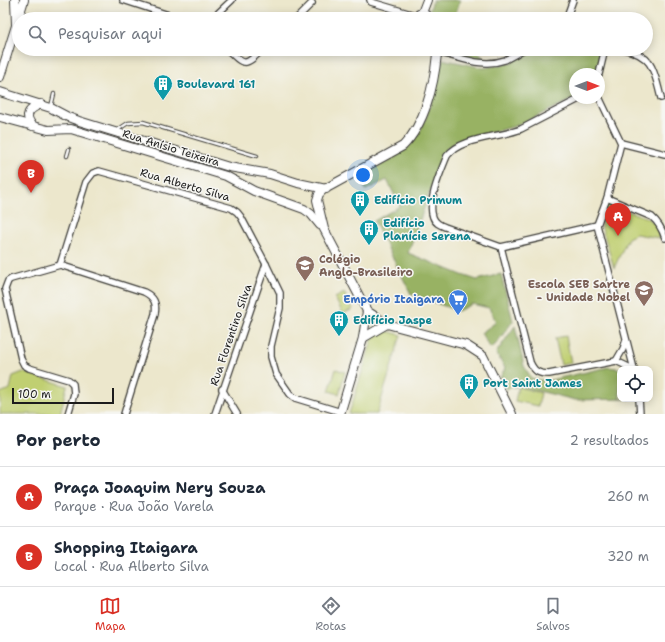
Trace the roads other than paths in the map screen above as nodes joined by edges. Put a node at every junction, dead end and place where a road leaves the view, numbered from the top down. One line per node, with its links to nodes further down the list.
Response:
1 (15, 0): 8 (street)
2 (24, 0): 9 (street)
3 (122, 0): 10 (street)
4 (232, 0): 11 (street)
5 (370, 0): 13 (street)
6 (573, 0): 14 (street)
7 (312, 3): 12 (street)
8 (16, 12)
9 (20, 12)
10 (159, 12)
11 (219, 12)
12 (303, 12)
13 (421, 12)
14 (569, 12)
15 (12, 37): 24 (street)
16 (234, 56): 17 (street)
17 (255, 56)
18 (438, 56): 43 (street)
19 (453, 56): 20 (street)
20 (511, 56)
21 (603, 56): 23 (street)
22 (642, 56): 27 (street)
23 (600, 68)
24 (0, 77)
25 (0, 92): 28 (street, Rua Anísio Teixeira)
26 (54, 94): 31 (lane)
27 (661, 98)
28 (41, 104): 31 (street, Rua Anísio Teixeira); 33 (street)
29 (569, 104): 50 (street)
30 (602, 104): 35 (street)
31 (51, 108): 34 (street, Rua Anísio Teixeira)
32 (0, 117): 33 (street, Rua Anísio Teixeira)
33 (33, 126): 41 (street, Rua Anísio Teixeira)
34 (114, 132): 39 (lane); 40 (street, Rua Anísio Teixeira)
35 (621, 143): 37 (street); 44 (street)
36 (69, 149): 38 (lane)
37 (665, 154)
38 (67, 156)
39 (257, 156)
40 (248, 170): 41 (street); 42 (street, Rua Anísio Teixeira)
41 (243, 186): 46 (street, Rua Anísio Teixeira)
42 (310, 186): 43 (street, Rua Anísio Teixeira); 45 (street)
43 (326, 189): 45 (street)
44 (607, 198): 47 (street); 49 (street)
45 (316, 200): 46 (street); 48 (street)
46 (304, 209): 48 (street, Rua Anísio Teixeira)
47 (597, 225): 50 (street); 56 (street)
48 (324, 229): 53 (street)
49 (665, 238)
50 (501, 247): 57 (street)
51 (266, 264): 52 (street, Rua Alberto Silva); 60 (street, Rua Florentino Silva); 62 (street, Rua Alberto Silva)
52 (60, 265): 63 (street); 64 (street)
53 (367, 311): 54 (street); 55 (street)
54 (387, 324): 55 (street); 67 (street)
55 (363, 338): 62 (street)
56 (626, 339): 57 (street); 59 (street)
57 (616, 360): 58 (street)
58 (628, 366)
59 (633, 366)
60 (222, 389): 65 (street, Rua Florentino Silva); 66 (street)
61 (639, 402): 68 (street)
62 (340, 413)
63 (68, 414)
64 (124, 414)
65 (215, 414)
66 (237, 414)
67 (512, 414)
68 (640, 414)

